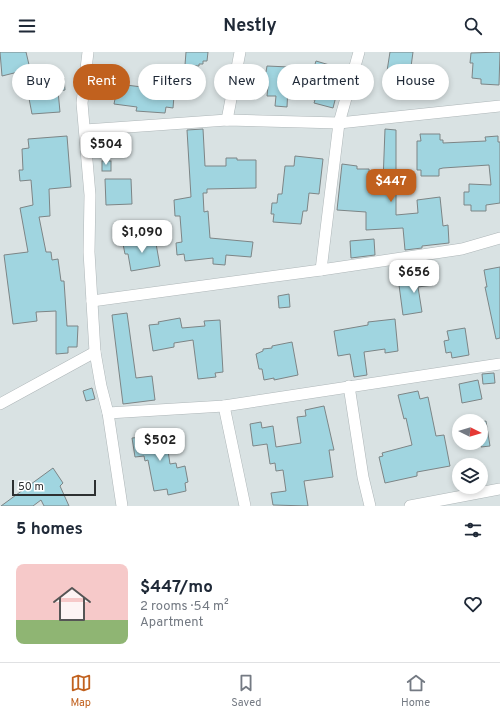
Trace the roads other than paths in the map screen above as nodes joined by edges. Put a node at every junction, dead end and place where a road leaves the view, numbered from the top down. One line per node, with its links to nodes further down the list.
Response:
1 (88, 52): 7 (street)
2 (240, 52): 5 (street)
3 (359, 52): 6 (street)
4 (500, 106): 6 (street)
5 (227, 120): 6 (street); 7 (street)
6 (338, 123): 9 (street)
7 (85, 130): 10 (street)
8 (500, 238): 9 (street)
9 (321, 270): 10 (street)
10 (92, 300): 11 (street)
11 (95, 352): 14 (street); 16 (street)
12 (500, 364): 13 (street)
13 (349, 386): 15 (street); 20 (street)
14 (0, 404)
15 (224, 406): 16 (street); 19 (street)
16 (108, 413): 18 (street)
17 (500, 489): 21 (street)
18 (122, 506)
19 (245, 506)
20 (370, 506)
21 (410, 506)

